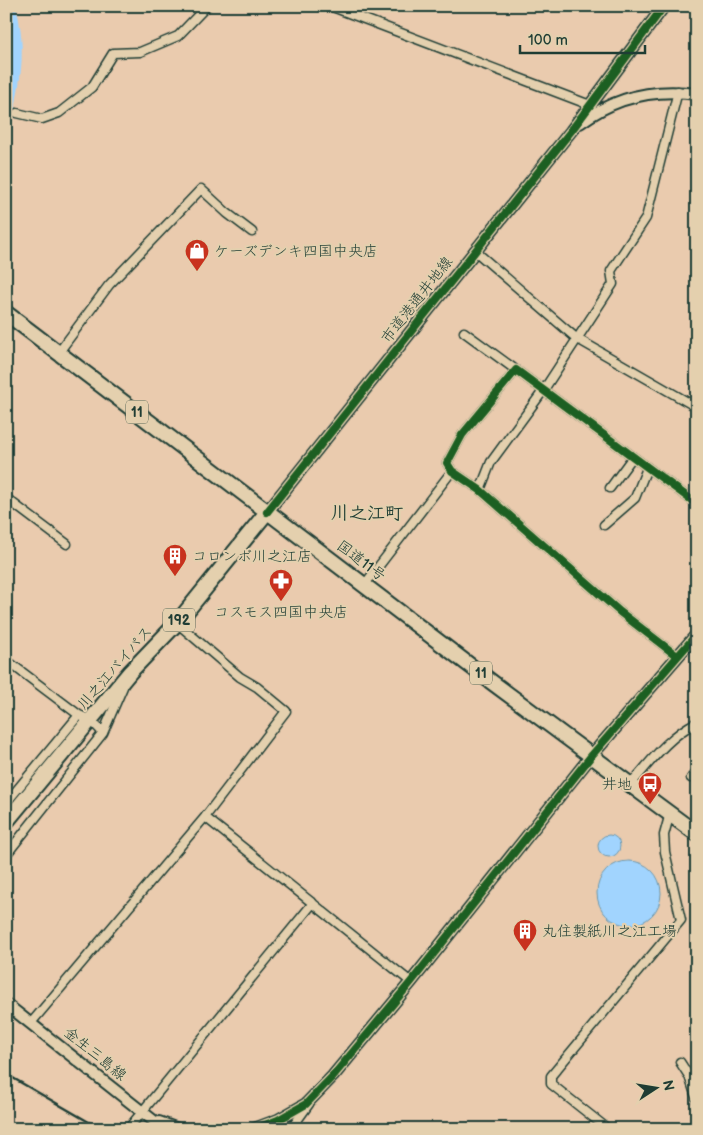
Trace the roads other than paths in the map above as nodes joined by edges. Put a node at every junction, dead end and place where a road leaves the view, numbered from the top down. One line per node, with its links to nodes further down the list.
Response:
1 (207, 6): 7 (street)
2 (330, 6): 6 (street)
3 (664, 6): 6 (street, 市道港通井地線)
4 (678, 92): 5 (street, 市道港通井地線); 8 (street, 市道港通井地線); 13 (street)
5 (697, 94)
6 (590, 106): 8 (street, 市道港通井地線)
7 (16, 113)
8 (570, 130): 10 (street, 市道港通井地線)
9 (252, 232): 14 (street)
10 (474, 250): 13 (street); 25 (street, 市道港通井地線)
11 (6, 313): 14 (highway, 国道11号 / 11)
12 (464, 332): 15 (street)
13 (576, 338): 16 (street); 17 (street)
14 (59, 352): 25 (highway, 国道11号 / 11)
15 (516, 370): 16 (street); 20 (street)
16 (543, 391): 18 (street); 22 (street)
17 (697, 396)
18 (632, 458): 19 (street); 21 (street)
19 (647, 468): 24 (street); 26 (street)
20 (452, 471): 22 (street); 28 (street)
21 (610, 488)
22 (480, 490): 31 (street)
23 (6, 498): 27 (street)
24 (697, 504)
25 (267, 512): 28 (highway, 国道11号 / 11); 29 (highway, 川之江バイパス / 192)
26 (604, 524)
27 (67, 544)
28 (365, 584): 37 (highway, 国道11号 / 11)
29 (176, 622): 33 (highway, 川之江バイパス / 192); 41 (street)
30 (697, 634): 31 (street)
31 (677, 656): 37 (street)
32 (6, 660): 34 (street)
33 (130, 672): 34 (highway, 川之江バイパス / 192); 36 (street)
34 (85, 718): 36 (street); 39 (street); 42 (highway, 川之江バイパス / 192)
35 (697, 722): 38 (street)
36 (103, 733): 44 (street)
37 (592, 755): 38 (highway, 国道11号 / 11); 46 (street)
38 (631, 784): 40 (highway, 国道11号 / 11)
39 (6, 803)
40 (670, 813): 43 (highway, 国道11号 / 11); 59 (street)
41 (205, 817): 45 (street); 48 (street)
42 (6, 822)
43 (697, 834)
44 (6, 855)
45 (313, 903): 46 (street); 52 (street)
46 (411, 982): 50 (street)
47 (6, 1004): 48 (street, 金生三島線)
48 (31, 1023): 52 (street, 金生三島線)
49 (680, 1062): 51 (street)
50 (317, 1092): 57 (street); 58 (street)
51 (697, 1100)
52 (144, 1114): 54 (street); 55 (street, 金生三島線); 56 (street)
53 (697, 1125): 60 (street)
54 (128, 1129)
55 (164, 1129)
56 (178, 1129)
57 (254, 1129)
58 (291, 1129)
59 (608, 1129)
60 (692, 1129)

